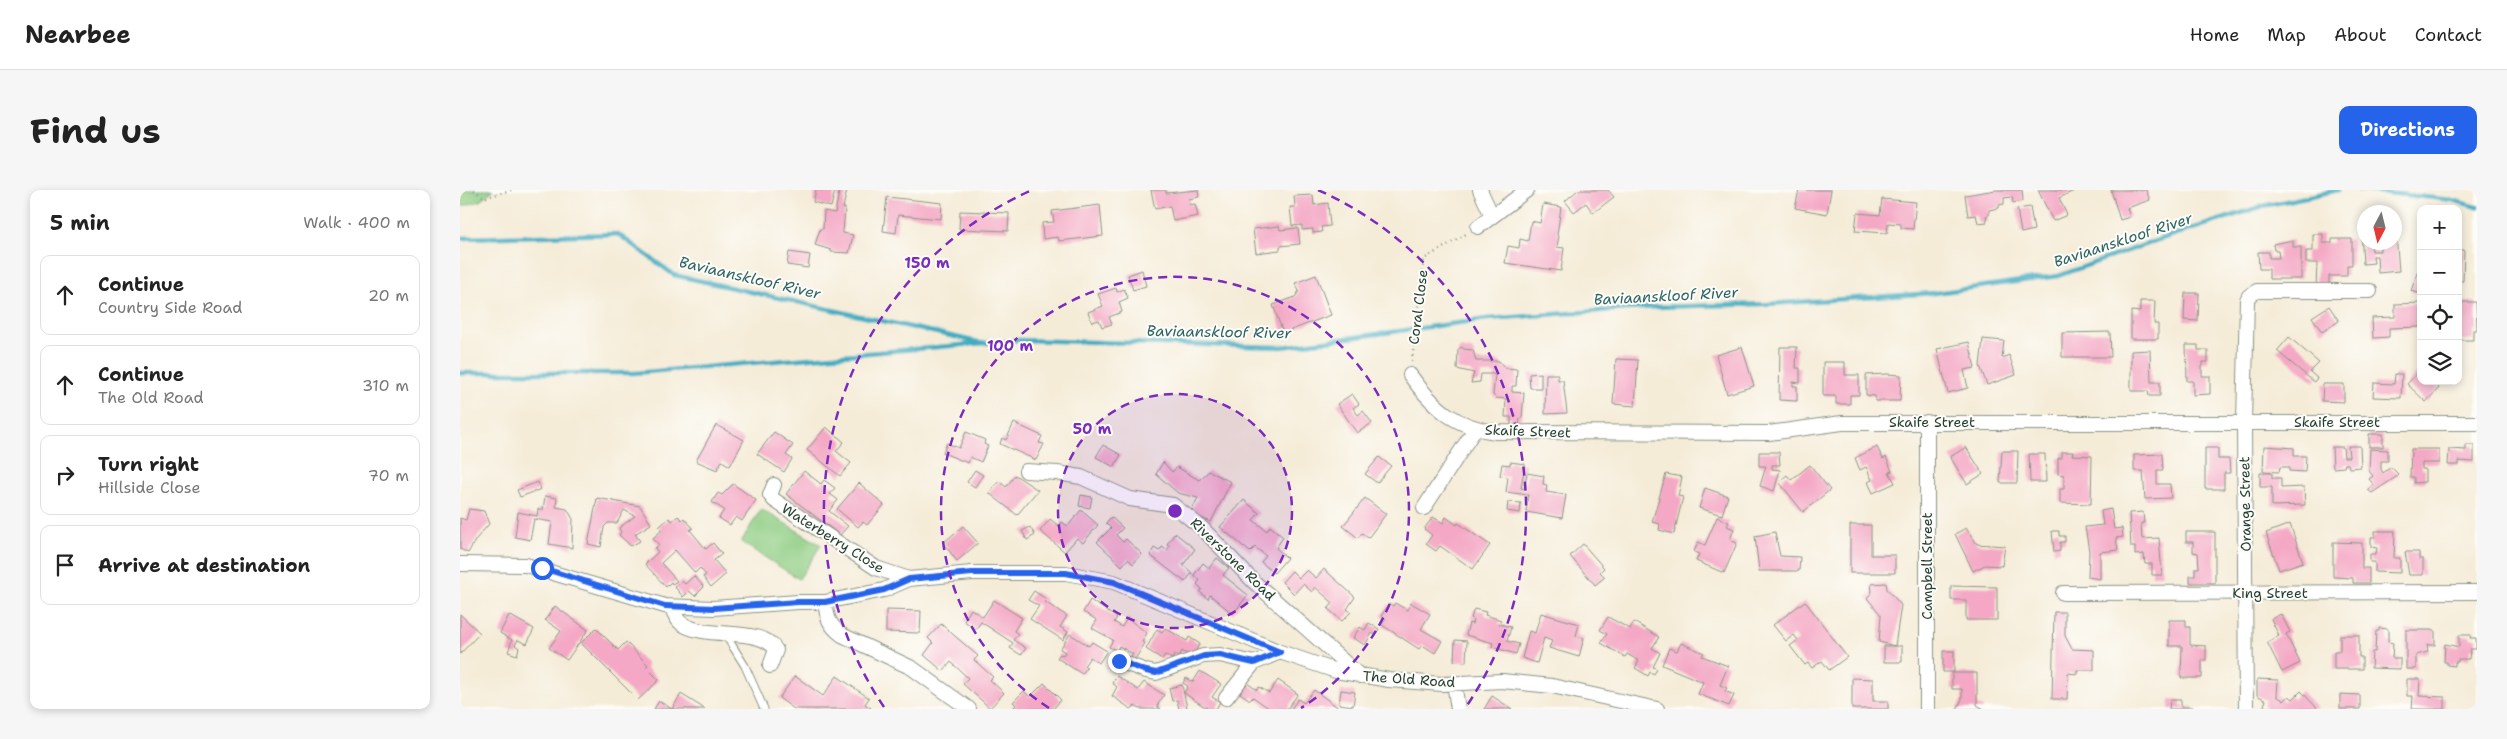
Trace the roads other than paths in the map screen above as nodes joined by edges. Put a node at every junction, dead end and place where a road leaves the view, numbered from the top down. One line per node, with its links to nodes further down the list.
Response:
1 (1480, 190): 3 (street)
2 (1527, 190): 3 (street)
3 (1492, 216): 4 (street)
4 (1478, 227)
5 (2370, 291): 8 (street, Orange Street)
6 (1410, 375): 10 (street, Skaife Street)
7 (1927, 422): 8 (street, Skaife Street); 10 (street, Skaife Street); 33 (street, Campbell Street)
8 (2244, 422): 9 (street, Skaife Street); 18 (street, Orange Street)
9 (2477, 423)
10 (1475, 430): 13 (street)
11 (1026, 471): 26 (street, Riverstone Road)
12 (774, 485): 15 (street, Waterberry Close)
13 (1424, 508)
14 (460, 564): 20 (street, The Old Road)
15 (909, 579): 19 (street, The Old Road); 22 (street, The Old Road)
16 (2477, 592): 18 (street, King Street)
17 (2063, 593): 18 (street, King Street)
18 (2246, 593): 34 (street, Orange Street)
19 (825, 602): 20 (street, The Old Road); 30 (street)
20 (671, 606): 21 (street)
21 (724, 633): 25 (street); 29 (lane)
22 (1280, 652): 24 (street); 26 (street, The Old Road)
23 (1119, 661): 24 (street)
24 (1254, 663): 28 (street)
25 (770, 666)
26 (1361, 676): 27 (street, The Old Road)
27 (1454, 683): 31 (street); 32 (street, The Old Road)
28 (1226, 698)
29 (764, 709)
30 (969, 709)
31 (1458, 709)
32 (1657, 709)
33 (1927, 709)
34 (2246, 709)

